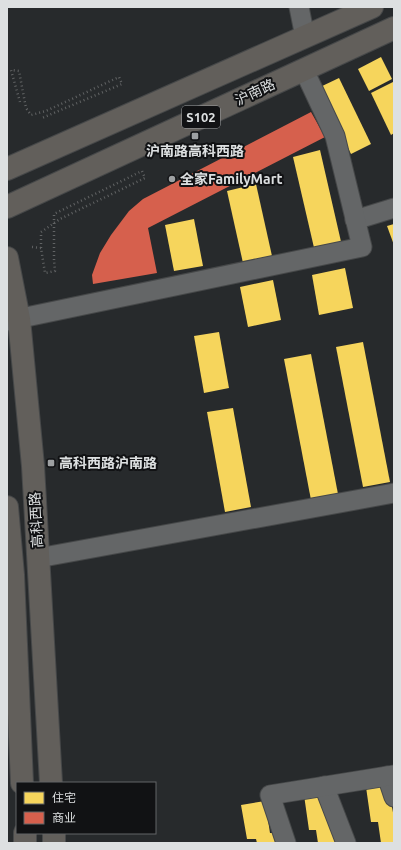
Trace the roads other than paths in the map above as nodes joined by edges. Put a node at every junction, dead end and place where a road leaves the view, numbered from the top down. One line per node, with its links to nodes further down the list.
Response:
1 (299, 7): 4 (lane)
2 (372, 7): 4 (main road, S102)
3 (394, 28): 5 (main road, 沪南路 / S102)
4 (305, 37): 6 (main road, S102)
5 (304, 70): 7 (main road, 沪南路 / S102); 9 (lane)
6 (7, 169)
7 (7, 206)
8 (394, 208): 9 (lane)
9 (355, 220): 11 (lane)
10 (7, 258): 11 (main road, 高科西路)
11 (13, 320): 14 (main road, 高科西路)
12 (394, 493): 14 (lane)
13 (7, 507): 15 (main road, 高科西路)
14 (38, 558): 18 (main road, 高科西路)
15 (10, 575): 17 (main road, 高科西路)
16 (390, 775): 19 (lane); 20 (lane)
17 (22, 782)
18 (51, 782)
19 (324, 786): 21 (lane); 22 (lane)
20 (394, 797)
21 (286, 843)
22 (346, 843)

